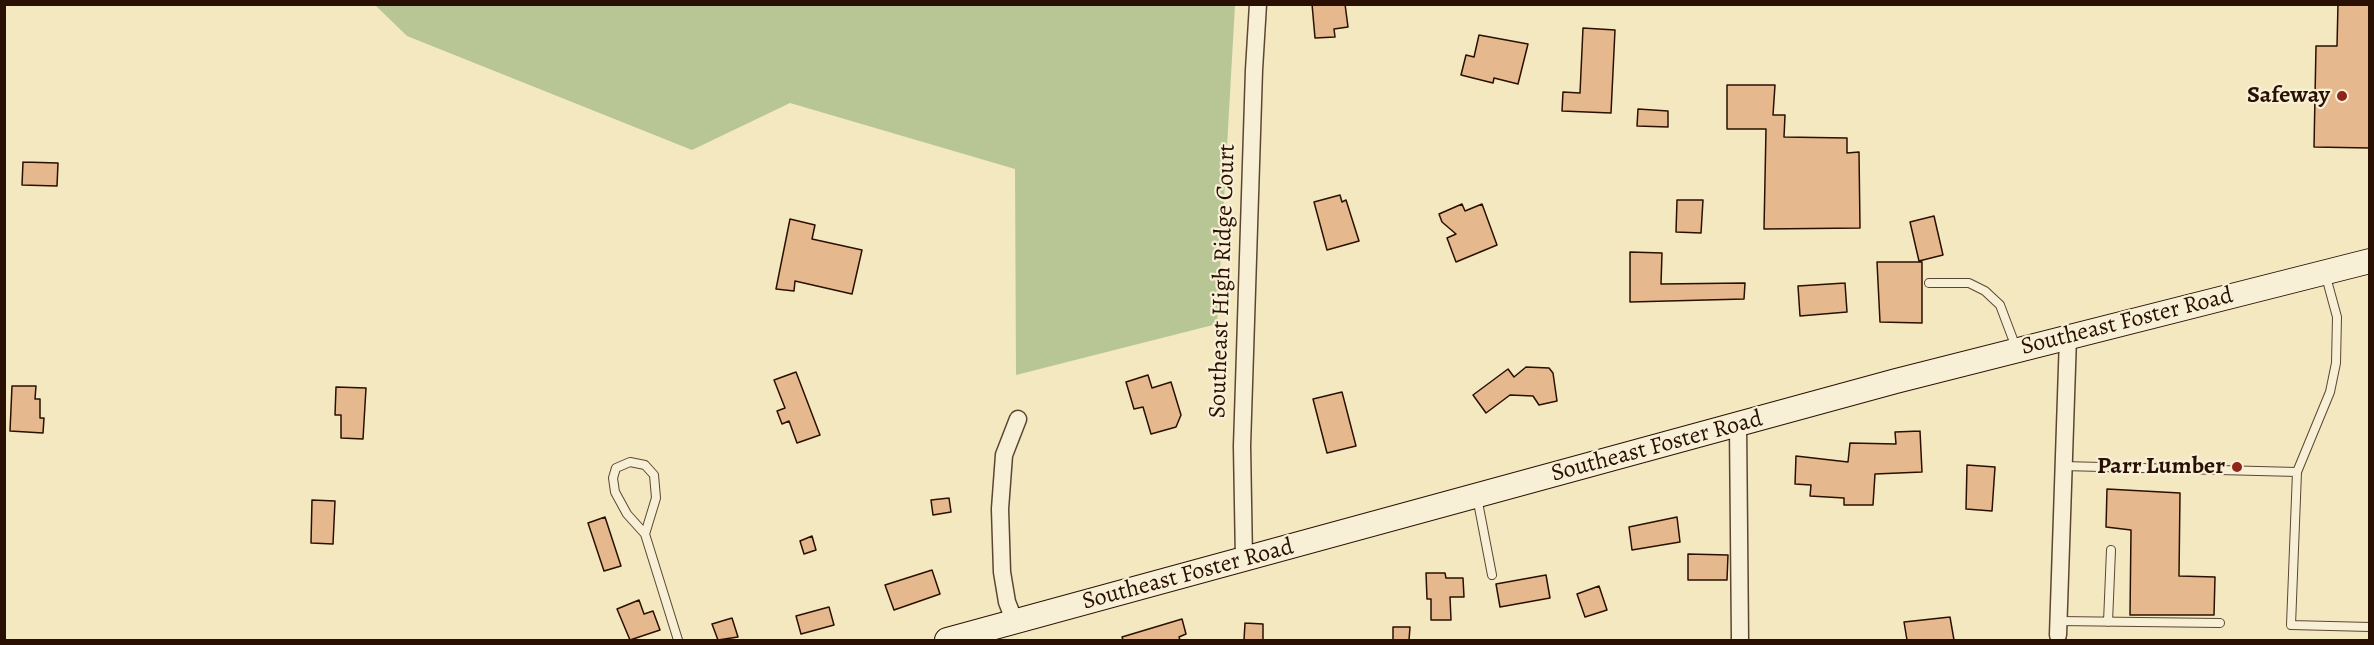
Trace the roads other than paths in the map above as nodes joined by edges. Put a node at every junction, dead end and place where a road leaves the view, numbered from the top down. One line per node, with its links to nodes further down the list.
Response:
1 (1258, 4): 14 (street, Southeast High Ridge Court)
2 (2370, 261): 3 (main road, Southeast Foster Road)
3 (2325, 273): 5 (main road, Southeast Foster Road); 10 (lane)
4 (1929, 283): 6 (lane)
5 (2068, 337): 6 (main road, Southeast Foster Road); 9 (street)
6 (2017, 350): 8 (main road, Southeast Foster Road)
7 (1018, 419): 16 (street)
8 (1738, 425): 11 (main road, Southeast Foster Road); 23 (street)
9 (2063, 466): 10 (lane); 20 (street)
10 (2297, 472): 19 (lane)
11 (1476, 496): 14 (main road, Southeast Foster Road); 15 (lane)
12 (645, 534): 12 (lane); 21 (lane)
13 (2111, 550): 17 (lane)
14 (1244, 560): 16 (main road, Southeast Foster Road)
15 (1492, 575)
16 (1015, 622): 22 (main road, Southeast Foster Road)
17 (2108, 622): 18 (lane); 20 (lane)
18 (2220, 623)
19 (2370, 627)
20 (2058, 628)
21 (678, 640)
22 (947, 640)
23 (1740, 640)

